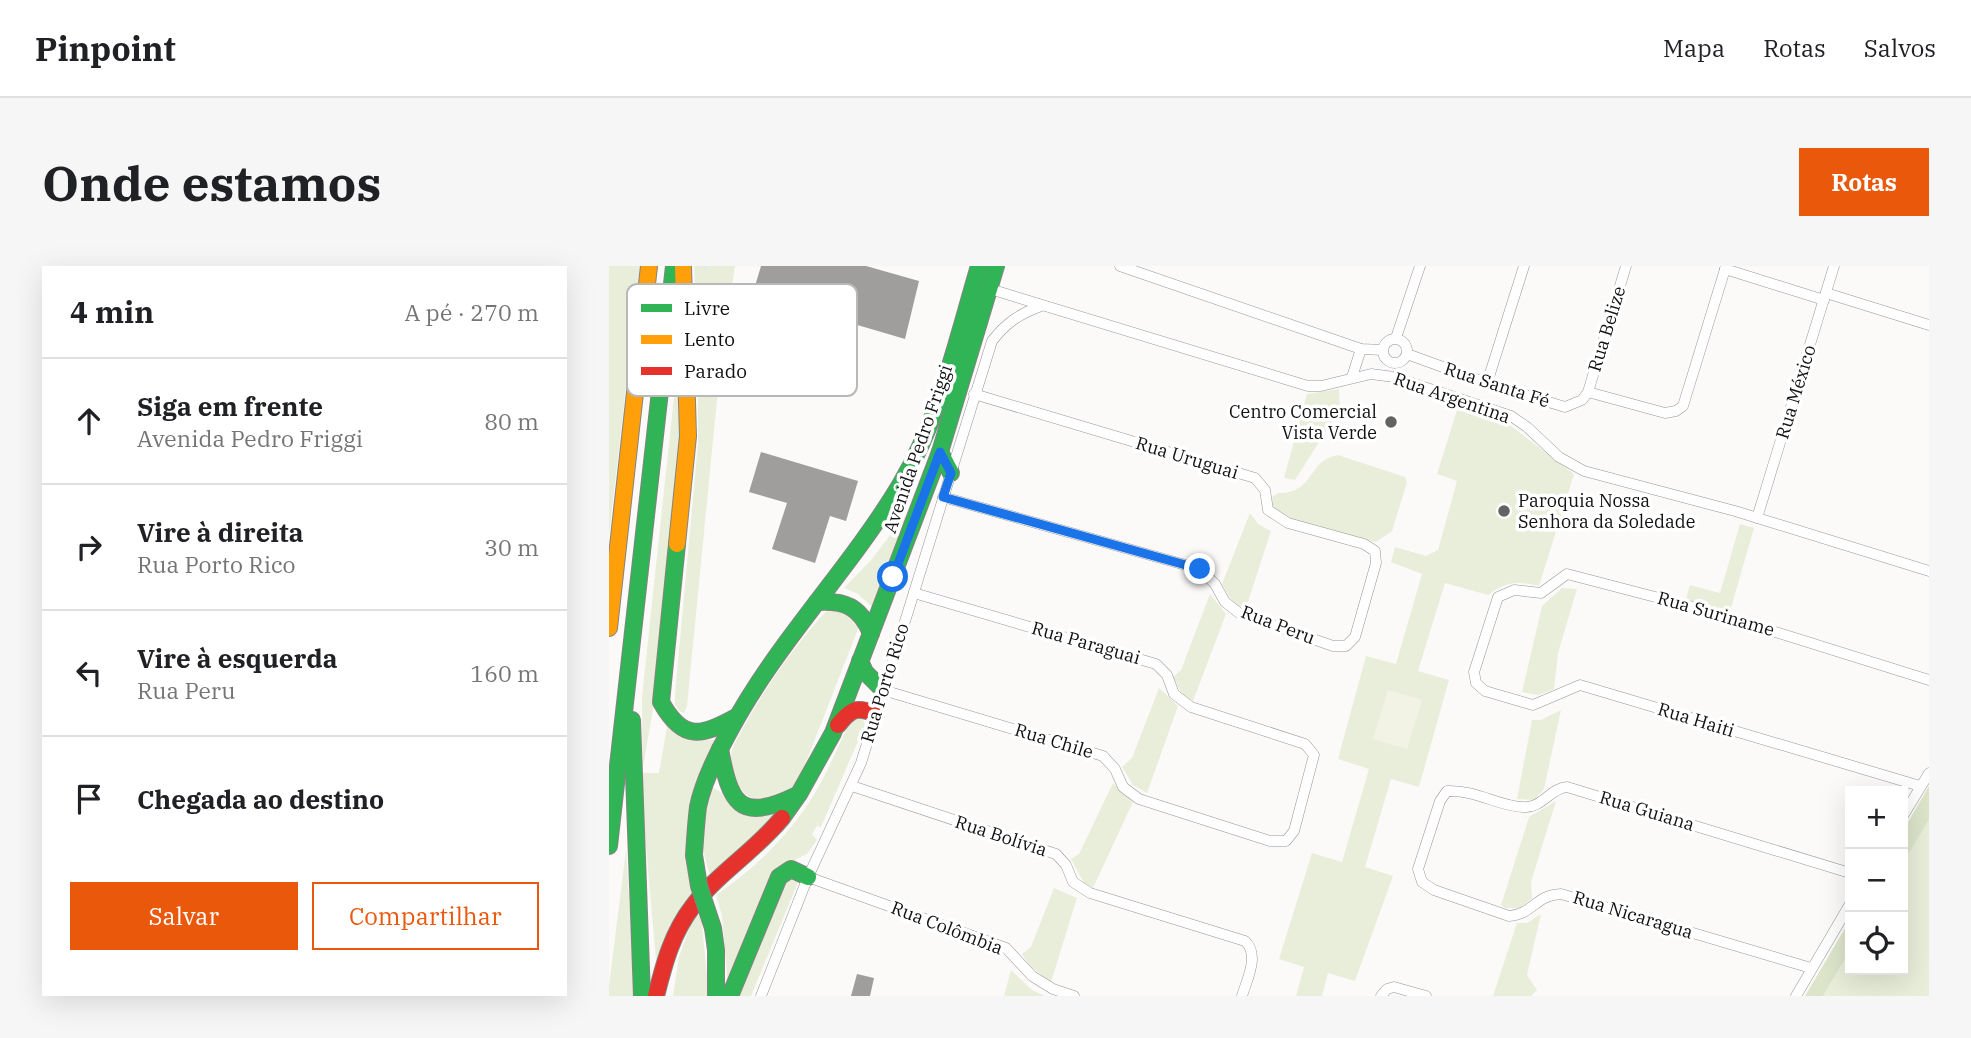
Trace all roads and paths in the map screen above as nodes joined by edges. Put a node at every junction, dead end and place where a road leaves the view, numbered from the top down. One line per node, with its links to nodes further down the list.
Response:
1 (649, 266): 12 (main road)
2 (674, 266): 13 (main road)
3 (683, 266): 14 (main road)
4 (979, 266): 38 (main road, Avenida Pedro Friggi)
5 (996, 266): 15 (main road, Avenida Pedro Friggi)
6 (1120, 266): 20 (street)
7 (1420, 266): 19 (street)
8 (1524, 266): 26 (street)
9 (1626, 266): 27 (street, Rua Belize)
10 (1834, 266): 16 (street, Rua México)
11 (1726, 268): 16 (street); 27 (street)
12 (647, 284)
13 (672, 284)
14 (684, 284)
15 (990, 289): 17 (street, Rua Argentina); 32 (main road, Avenida Pedro Friggi)
16 (1825, 297): 18 (street); 35 (street, Rua México)
17 (1041, 305): 24 (street, Rua Argentina); 28 (street, Rua Porto Rico)
18 (1929, 326)
19 (1396, 338): 21 (street); 22 (street)
20 (1361, 349): 21 (street); 24 (street)
21 (1383, 350): 23 (street)
22 (1407, 354): 23 (street); 26 (street, Rua Santa Fé)
23 (1395, 363): 25 (street)
24 (1352, 377): 25 (street, Rua Argentina)
25 (1394, 377): 35 (street, Rua Argentina)
26 (1487, 383): 27 (street, Rua Santa Fé)
27 (1588, 392)
28 (974, 394): 33 (street, Rua Porto Rico); 41 (street, Rua Uruguai)
29 (635, 396): 39 (main road)
30 (660, 396): 43 (main road)
31 (687, 396): 48 (main road)
32 (940, 452): 33 (main road); 40 (main road, Avenida Pedro Friggi)
33 (951, 473): 34 (street, Rua Porto Rico)
34 (943, 497): 37 (street, Rua Porto Rico); 41 (street, Rua Peru)
35 (1757, 518): 36 (street, Rua Argentina)
36 (1929, 571)
37 (914, 593): 46 (street, Rua Porto Rico); 56 (street, Rua Paraguai)
38 (817, 602): 40 (main road); 48 (main road, Avenida Pedro Friggi)
39 (609, 628)
40 (871, 633): 42 (main road, Avenida Pedro Friggi)
41 (1346, 646)
42 (860, 660): 46 (main road); 49 (main road, Avenida Pedro Friggi)
43 (630, 662): 57 (main road); 64 (main road)
44 (1929, 680): 45 (street, Rua Suriname)
45 (1476, 684): 53 (street, Rua Haiti)
46 (883, 690): 47 (street, Rua Porto Rico); 56 (street, Rua Chile)
47 (876, 714): 49 (main road); 52 (street, Rua Porto Rico)
48 (736, 717): 50 (main road, Avenida Pedro Friggi)
49 (833, 733): 54 (main road, Avenida Pedro Friggi)
50 (720, 749): 54 (main road); 66 (main road, Avenida Pedro Friggi, bridge)
51 (1929, 773): 53 (street)
52 (852, 786): 59 (street, Rua Porto Rico); 70 (street, Rua Bolívia)
53 (1920, 786): 55 (street)
54 (799, 794): 65 (main road, Avenida Pedro Friggi)
55 (1908, 807)
56 (1286, 841)
57 (609, 846)
58 (1845, 871): 60 (street, Rua Guiana)
59 (809, 877): 67 (main road); 68 (street, Rua Porto Rico); 69 (street, Rua Colômbia)
60 (1422, 882): 62 (street, Rua Nicaragua)
61 (1845, 912): 62 (street)
62 (1811, 968): 72 (street)
63 (1384, 992): 71 (street)
64 (642, 996)
65 (656, 996)
66 (716, 996)
67 (730, 996)
68 (761, 996)
69 (1074, 996)
70 (1242, 996)
71 (1426, 996)
72 (1796, 996)

